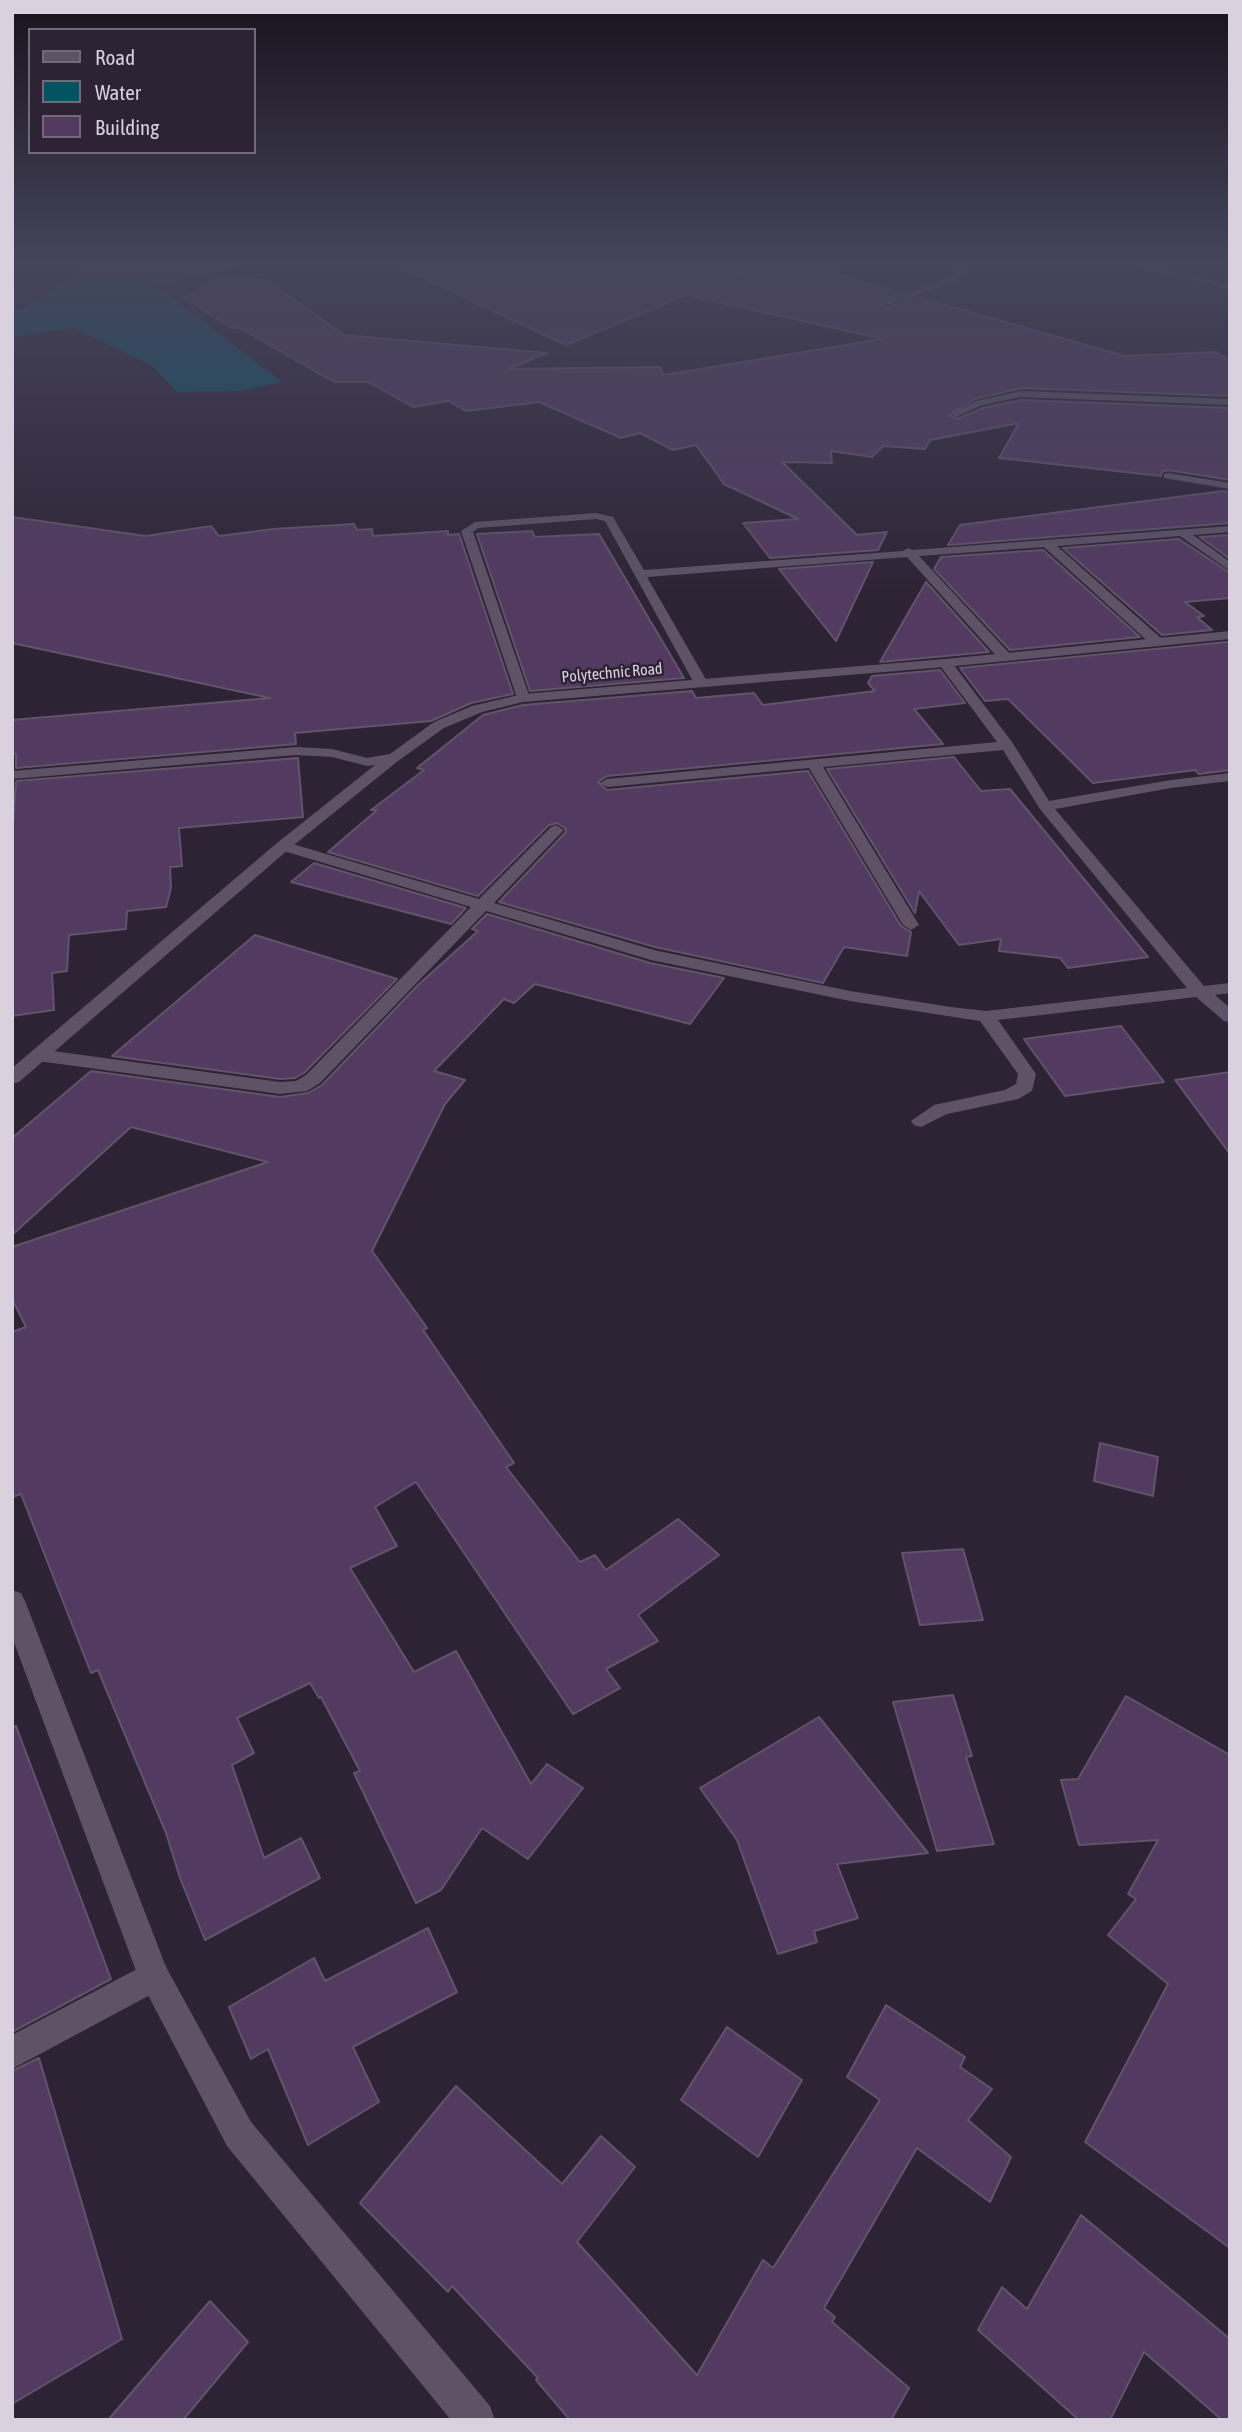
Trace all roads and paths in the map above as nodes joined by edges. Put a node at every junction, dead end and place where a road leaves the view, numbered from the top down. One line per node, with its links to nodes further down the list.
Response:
1 (1230, 402): 2 (street)
2 (956, 415)
3 (1168, 476): 4 (street)
4 (1230, 486)
5 (1230, 528): 6 (street)
6 (1182, 532): 7 (street); 9 (street)
7 (1045, 541): 8 (street); 12 (street)
8 (908, 551): 10 (street); 13 (street)
9 (1230, 568)
10 (640, 574): 15 (street); 16 (street)
11 (1230, 635): 12 (street, Polytechnic Road)
12 (1157, 642): 13 (street, Polytechnic Road)
13 (1005, 657): 14 (street, Polytechnic Road)
14 (945, 663): 15 (street, Polytechnic Road); 17 (street)
15 (701, 683): 16 (street, Polytechnic Road)
16 (523, 698): 18 (street, Polytechnic Road)
17 (1007, 745): 19 (street); 23 (street)
18 (394, 758): 20 (street); 25 (street, Polytechnic Road)
19 (813, 763): 22 (street); 27 (street)
20 (12, 775)
21 (1230, 777): 23 (street)
22 (607, 783)
23 (1045, 806): 29 (street)
24 (556, 830): 26 (street)
25 (283, 846): 26 (street); 32 (street, Polytechnic Road)
26 (482, 906): 30 (street); 32 (street)
27 (911, 925)
28 (1230, 988): 29 (street)
29 (1199, 991): 30 (street); 31 (street)
30 (986, 1016): 34 (street)
31 (1230, 1017)
32 (38, 1055): 33 (street, Polytechnic Road)
33 (12, 1078)
34 (921, 1121)
35 (12, 1601): 36 (street)
36 (154, 1976): 37 (street); 38 (street)
37 (12, 2053)
38 (476, 2420)

